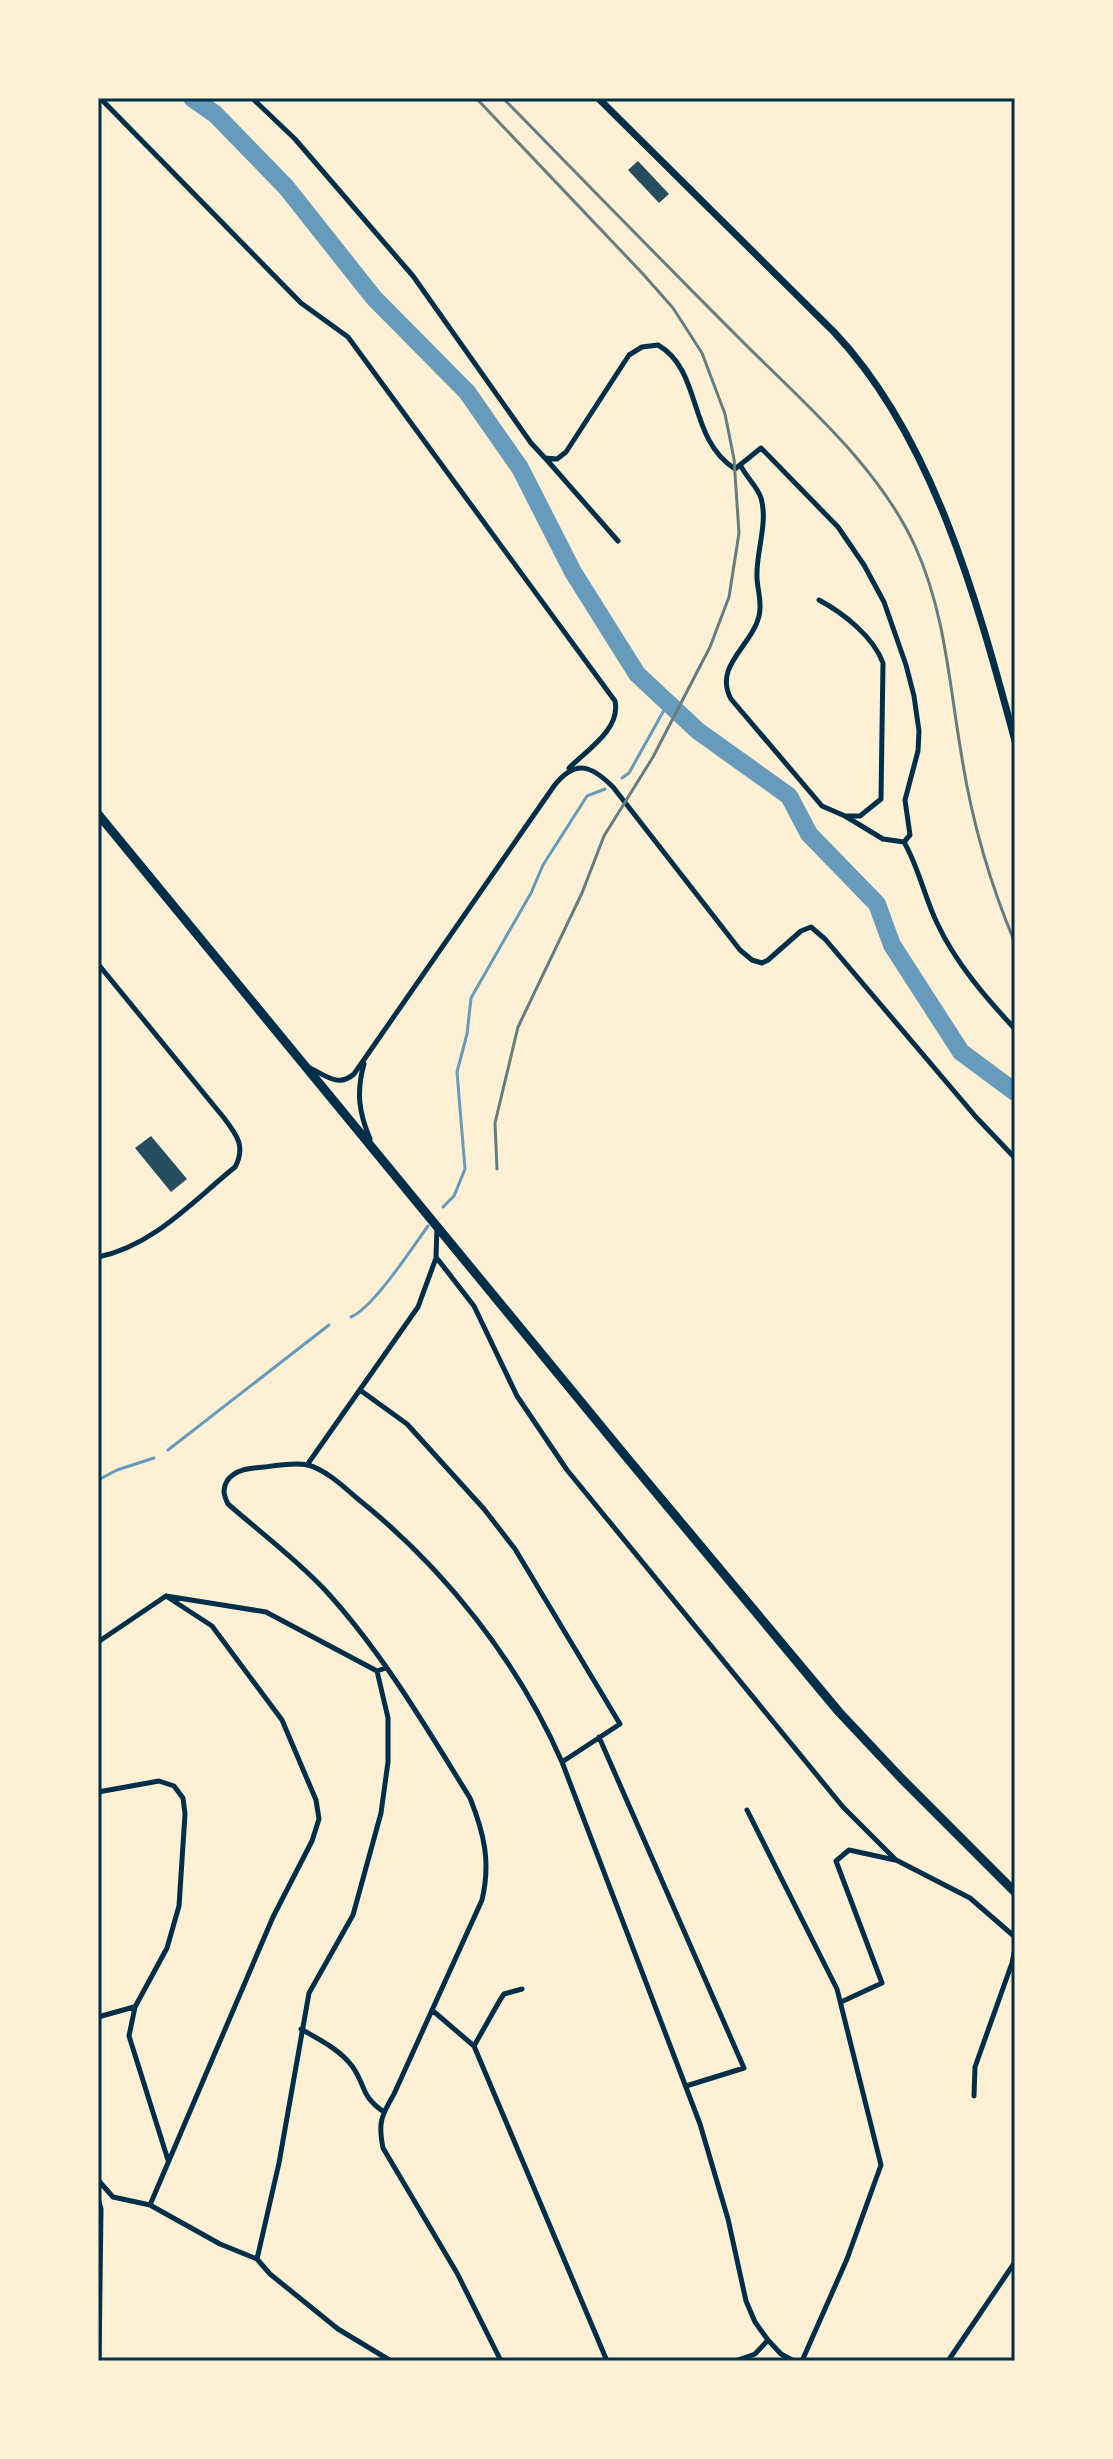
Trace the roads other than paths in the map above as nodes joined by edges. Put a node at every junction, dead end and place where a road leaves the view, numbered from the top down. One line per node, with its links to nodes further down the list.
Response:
1 (100, 98): 9 (street)
2 (252, 98): 4 (street)
3 (598, 98): 8 (main road)
4 (545, 458): 5 (street); 6 (street)
5 (741, 466): 11 (street); 12 (street)
6 (618, 541)
7 (819, 600): 11 (street)
8 (1015, 741)
9 (566, 772): 15 (street); 18 (street)
10 (98, 814): 16 (highway)
11 (845, 816): 12 (street)
12 (904, 842): 14 (street)
13 (98, 964): 20 (street)
14 (1015, 1029)
15 (368, 1055): 16 (street); 17 (street)
16 (304, 1065): 17 (highway)
17 (373, 1149): 19 (highway)
18 (1015, 1158)
19 (437, 1225): 21 (street); 33 (highway)
20 (98, 1257)
21 (436, 1257): 22 (street); 32 (street)
22 (360, 1390): 23 (street); 28 (street)
23 (307, 1465): 26 (street); 29 (street)
24 (166, 1596): 25 (street); 27 (street); 46 (street)
25 (98, 1642)
26 (386, 1668): 27 (street); 39 (street)
27 (377, 1671): 41 (street)
28 (599, 1737): 29 (street); 43 (street)
29 (562, 1762): 43 (street)
30 (98, 1792): 38 (street)
31 (747, 1810): 37 (street)
32 (896, 1860): 34 (street); 37 (street)
33 (1015, 1892)
34 (1015, 1937)
35 (1015, 1948): 44 (street)
36 (522, 1989): 42 (street)
37 (841, 2002): 59 (street)
38 (135, 2007): 40 (street); 46 (street)
39 (432, 2010): 42 (street); 45 (street)
40 (98, 2017)
41 (301, 2029): 45 (street); 50 (street)
42 (474, 2046): 56 (street)
43 (686, 2086): 52 (street)
44 (974, 2096)
45 (384, 2112): 55 (street)
46 (168, 2161): 49 (street)
47 (98, 2180): 49 (street)
48 (98, 2198): 53 (street)
49 (150, 2205): 50 (street)
50 (257, 2259): 54 (street)
51 (1015, 2262): 60 (street)
52 (768, 2340): 57 (street); 58 (street)
53 (99, 2361)
54 (391, 2361)
55 (501, 2361)
56 (607, 2361)
57 (735, 2361)
58 (794, 2361)
59 (802, 2361)
60 (948, 2361)

